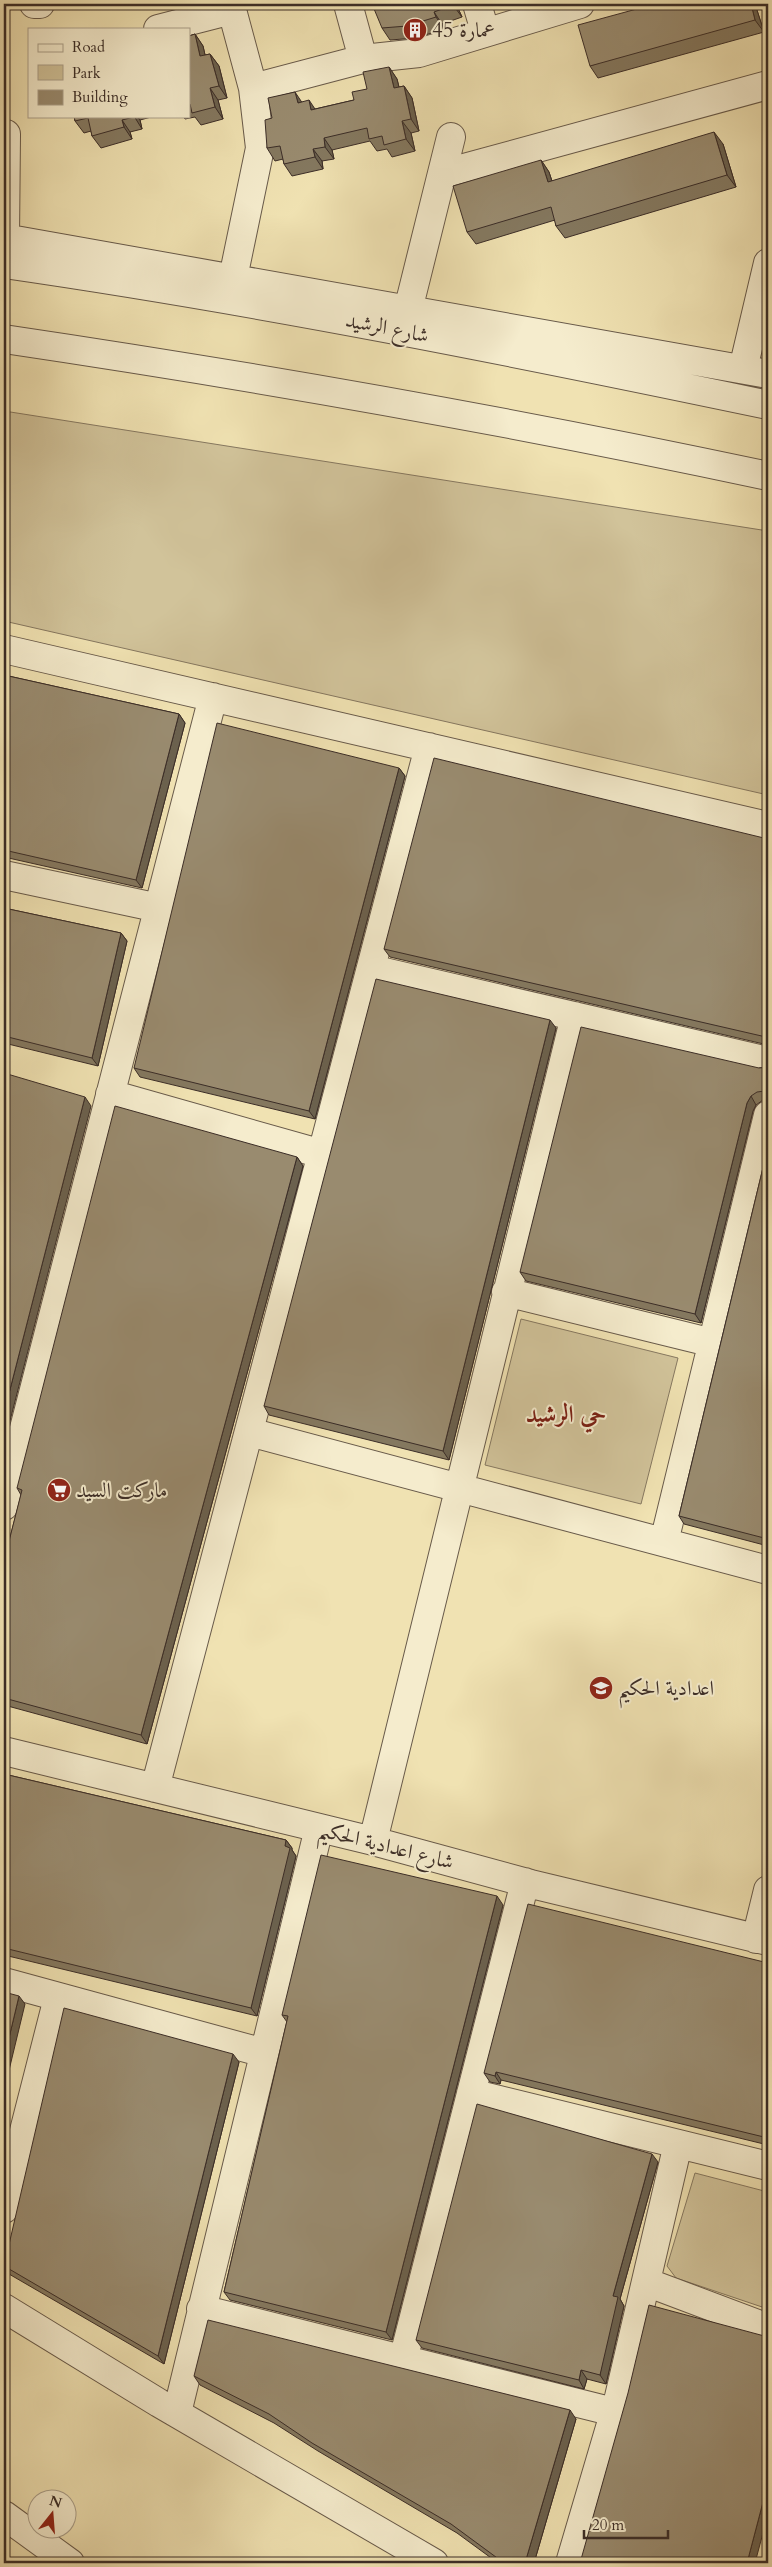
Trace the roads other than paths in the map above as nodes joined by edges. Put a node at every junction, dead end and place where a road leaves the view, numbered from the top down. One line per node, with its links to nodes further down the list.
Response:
1 (34, 4): 2 (street)
2 (40, 4)
3 (348, 4): 8 (street)
4 (477, 4): 7 (street)
5 (580, 4): 7 (street)
6 (162, 28): 10 (street)
7 (485, 31): 8 (street)
8 (363, 59): 10 (street)
9 (768, 85): 13 (street)
10 (253, 88): 16 (street)
11 (6, 134): 14 (street)
12 (451, 137): 13 (street)
13 (442, 174): 17 (street)
14 (4, 247): 16 (street); 20 (street, شارع الرشيد)
15 (768, 263): 19 (street)
16 (233, 278): 17 (street)
17 (408, 310): 19 (street)
18 (4, 340): 21 (street)
19 (756, 372)
20 (768, 405)
21 (768, 476)
22 (4, 649): 23 (street)
23 (213, 697): 24 (street); 27 (street)
24 (428, 747): 25 (street); 28 (street)
25 (768, 826)
26 (4, 875): 27 (street)
27 (159, 908): 31 (street)
28 (370, 969): 29 (street); 33 (street)
29 (574, 1016): 30 (street); 34 (street)
30 (768, 1061)
31 (110, 1094): 33 (street); 38 (street)
32 (768, 1115): 35 (street)
33 (322, 1154): 36 (street)
34 (506, 1292): 35 (street); 37 (street)
35 (713, 1343): 39 (street)
36 (249, 1432): 37 (street); 42 (street)
37 (458, 1488): 39 (street); 44 (street)
38 (4, 1506)
39 (664, 1542): 40 (street)
40 (768, 1570)
41 (4, 1751): 42 (street, شارع اعدادية الحكيم)
42 (155, 1788): 43 (street, شارع اعدادية الحكيم)
43 (319, 1828): 44 (street, شارع اعدادية الحكيم); 50 (street)
44 (373, 1841): 45 (street, شارع اعدادية الحكيم)
45 (525, 1882): 47 (street, شارع اعدادية الحكيم); 51 (street)
46 (768, 1890): 47 (street)
47 (762, 1940)
48 (4, 1982): 49 (street)
49 (58, 1998): 50 (street); 54 (street)
50 (264, 2053): 57 (street)
51 (471, 2093): 52 (street); 59 (street)
52 (678, 2144): 53 (street); 55 (street)
53 (768, 2166)
54 (4, 2209)
55 (646, 2282): 58 (street); 60 (street)
56 (4, 2308): 61 (street)
57 (202, 2309): 59 (street); 61 (street)
58 (768, 2328)
59 (403, 2360): 60 (street)
60 (614, 2412): 65 (street)
61 (177, 2413): 64 (street)
62 (4, 2515): 63 (street)
63 (70, 2563)
64 (434, 2563)
65 (570, 2563)

